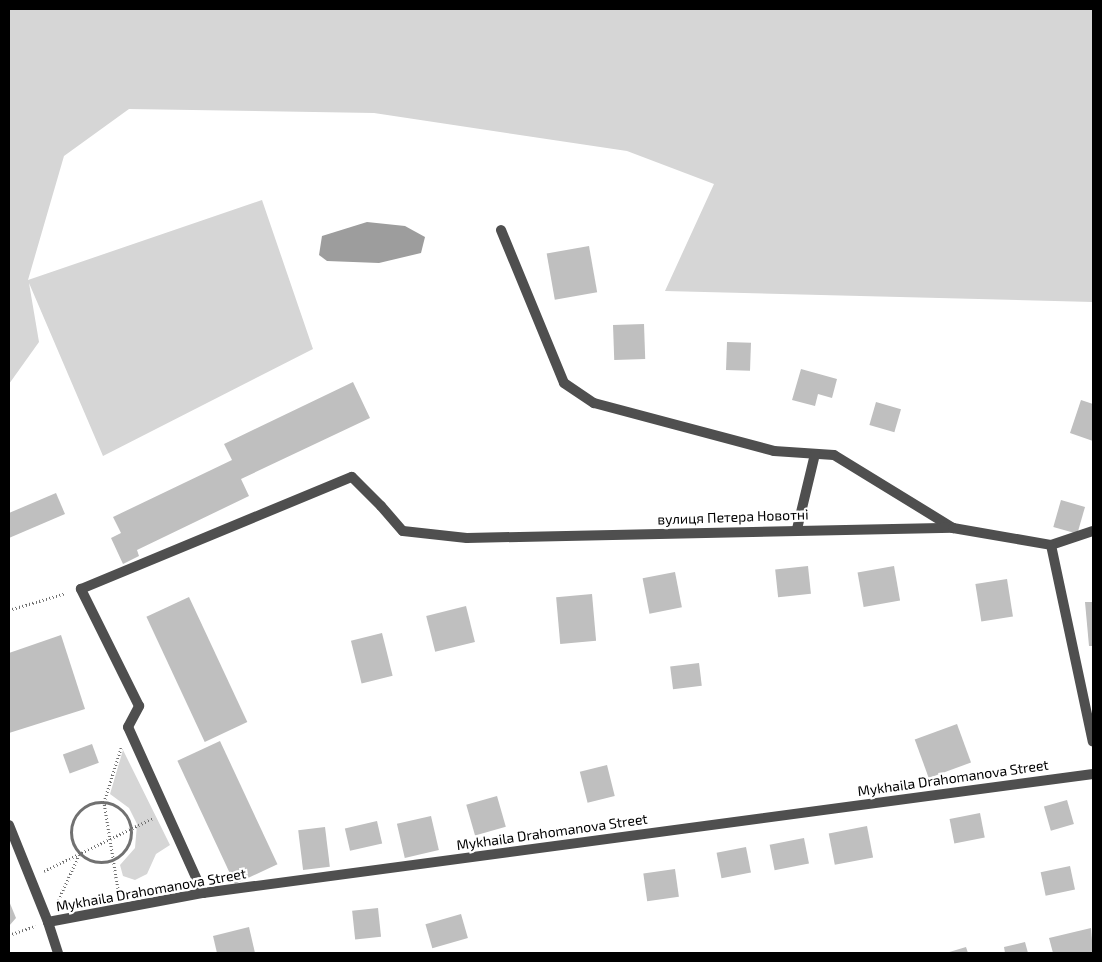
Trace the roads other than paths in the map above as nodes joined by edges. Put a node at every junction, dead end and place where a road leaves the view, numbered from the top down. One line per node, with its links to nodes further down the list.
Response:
1 (501, 230): 2 (street)
2 (815, 454): 3 (street); 4 (street)
3 (797, 528): 4 (street, вулиця Петера Новотні); 10 (street, вулиця Петера Новотні)
4 (954, 528): 6 (street, вулиця Петера Новотні)
5 (1093, 530): 6 (street, вулиця Петера Новотні)
6 (1051, 545): 7 (street)
7 (1093, 742)
8 (1093, 774): 10 (street, Mykhaila Drahomanova Street)
9 (9, 825): 11 (street)
10 (203, 893): 11 (street, Mykhaila Drahomanova Street)
11 (48, 922): 12 (street, Mykhaila Drahomanova Street)
12 (58, 953)

